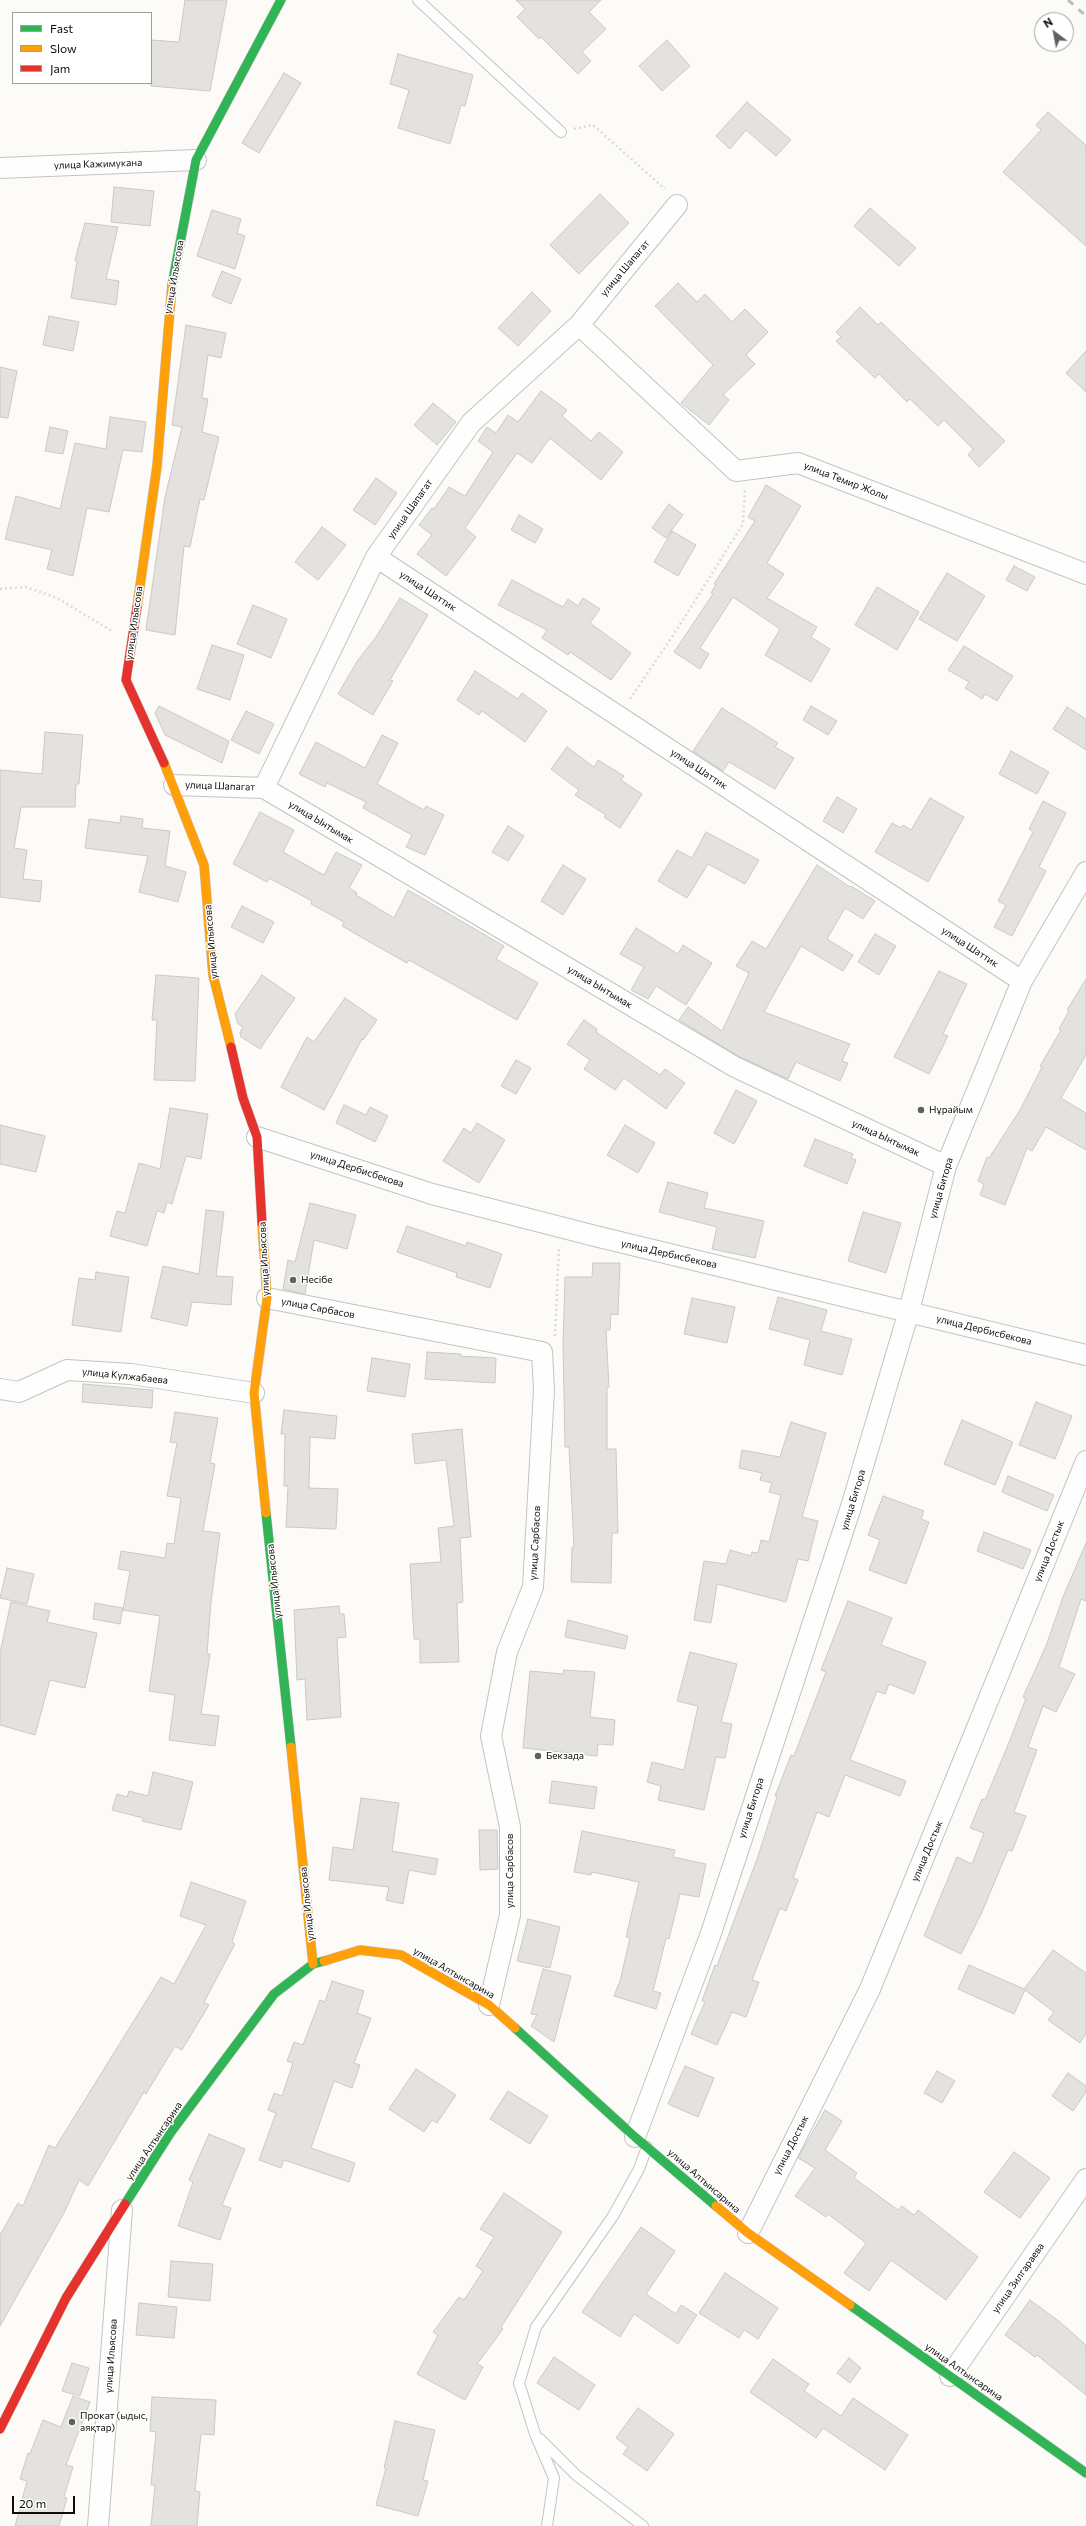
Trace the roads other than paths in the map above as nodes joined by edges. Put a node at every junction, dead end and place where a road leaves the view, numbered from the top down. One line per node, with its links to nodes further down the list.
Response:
1 (281, 0): 4 (street, улица Ильясова)
2 (418, 0): 3 (lane)
3 (561, 132)
4 (196, 160): 5 (street, улица Кажимукана); 10 (street, улица Ильясова)
5 (0, 168)
6 (677, 205): 7 (street, улица Шапагат)
7 (578, 325): 8 (street, улица Шапагат); 9 (street, улица Темир Жолы)
8 (376, 557): 11 (street, улица Шапагат); 13 (street, улица Шаттик)
9 (1086, 574)
10 (174, 785): 11 (street, улица Шапагат); 14 (street, улица Ильясова)
11 (264, 788): 15 (street, улица Ынтымак)
12 (1086, 872): 13 (street, улица Битора)
13 (1022, 981): 15 (street, улица Битора)
14 (257, 1137): 16 (street, улица Ильясова); 17 (street, улица Дербисбекова)
15 (946, 1166): 17 (street, улица Битора)
16 (266, 1298): 20 (street, улица Ильясова); 23 (street, улица Сарбасов)
17 (909, 1311): 18 (street, улица Дербисбекова); 24 (street, улица Битора)
18 (1086, 1355)
19 (0, 1389): 20 (street, улица Кулжабаева)
20 (254, 1393): 22 (street, улица Ильясова)
21 (1086, 1461): 27 (street, улица Достык)
22 (313, 1964): 23 (street, улица Алтынсарина); 26 (street, улица Алтынсарина)
23 (488, 2005): 24 (street, улица Алтынсарина)
24 (641, 2142): 27 (street, улица Алтынсарина); 30 (lane)
25 (1086, 2179): 28 (street, улица Зилгараева)
26 (122, 2210): 29 (street, улица Алтынсарина); 32 (street, улица Ильясова)
27 (748, 2233): 28 (street, улица Алтынсарина)
28 (950, 2376): 31 (street, улица Алтынсарина)
29 (0, 2429)
30 (536, 2434): 33 (lane); 34 (lane)
31 (1086, 2473)
32 (98, 2526)
33 (547, 2526)
34 (643, 2526)

